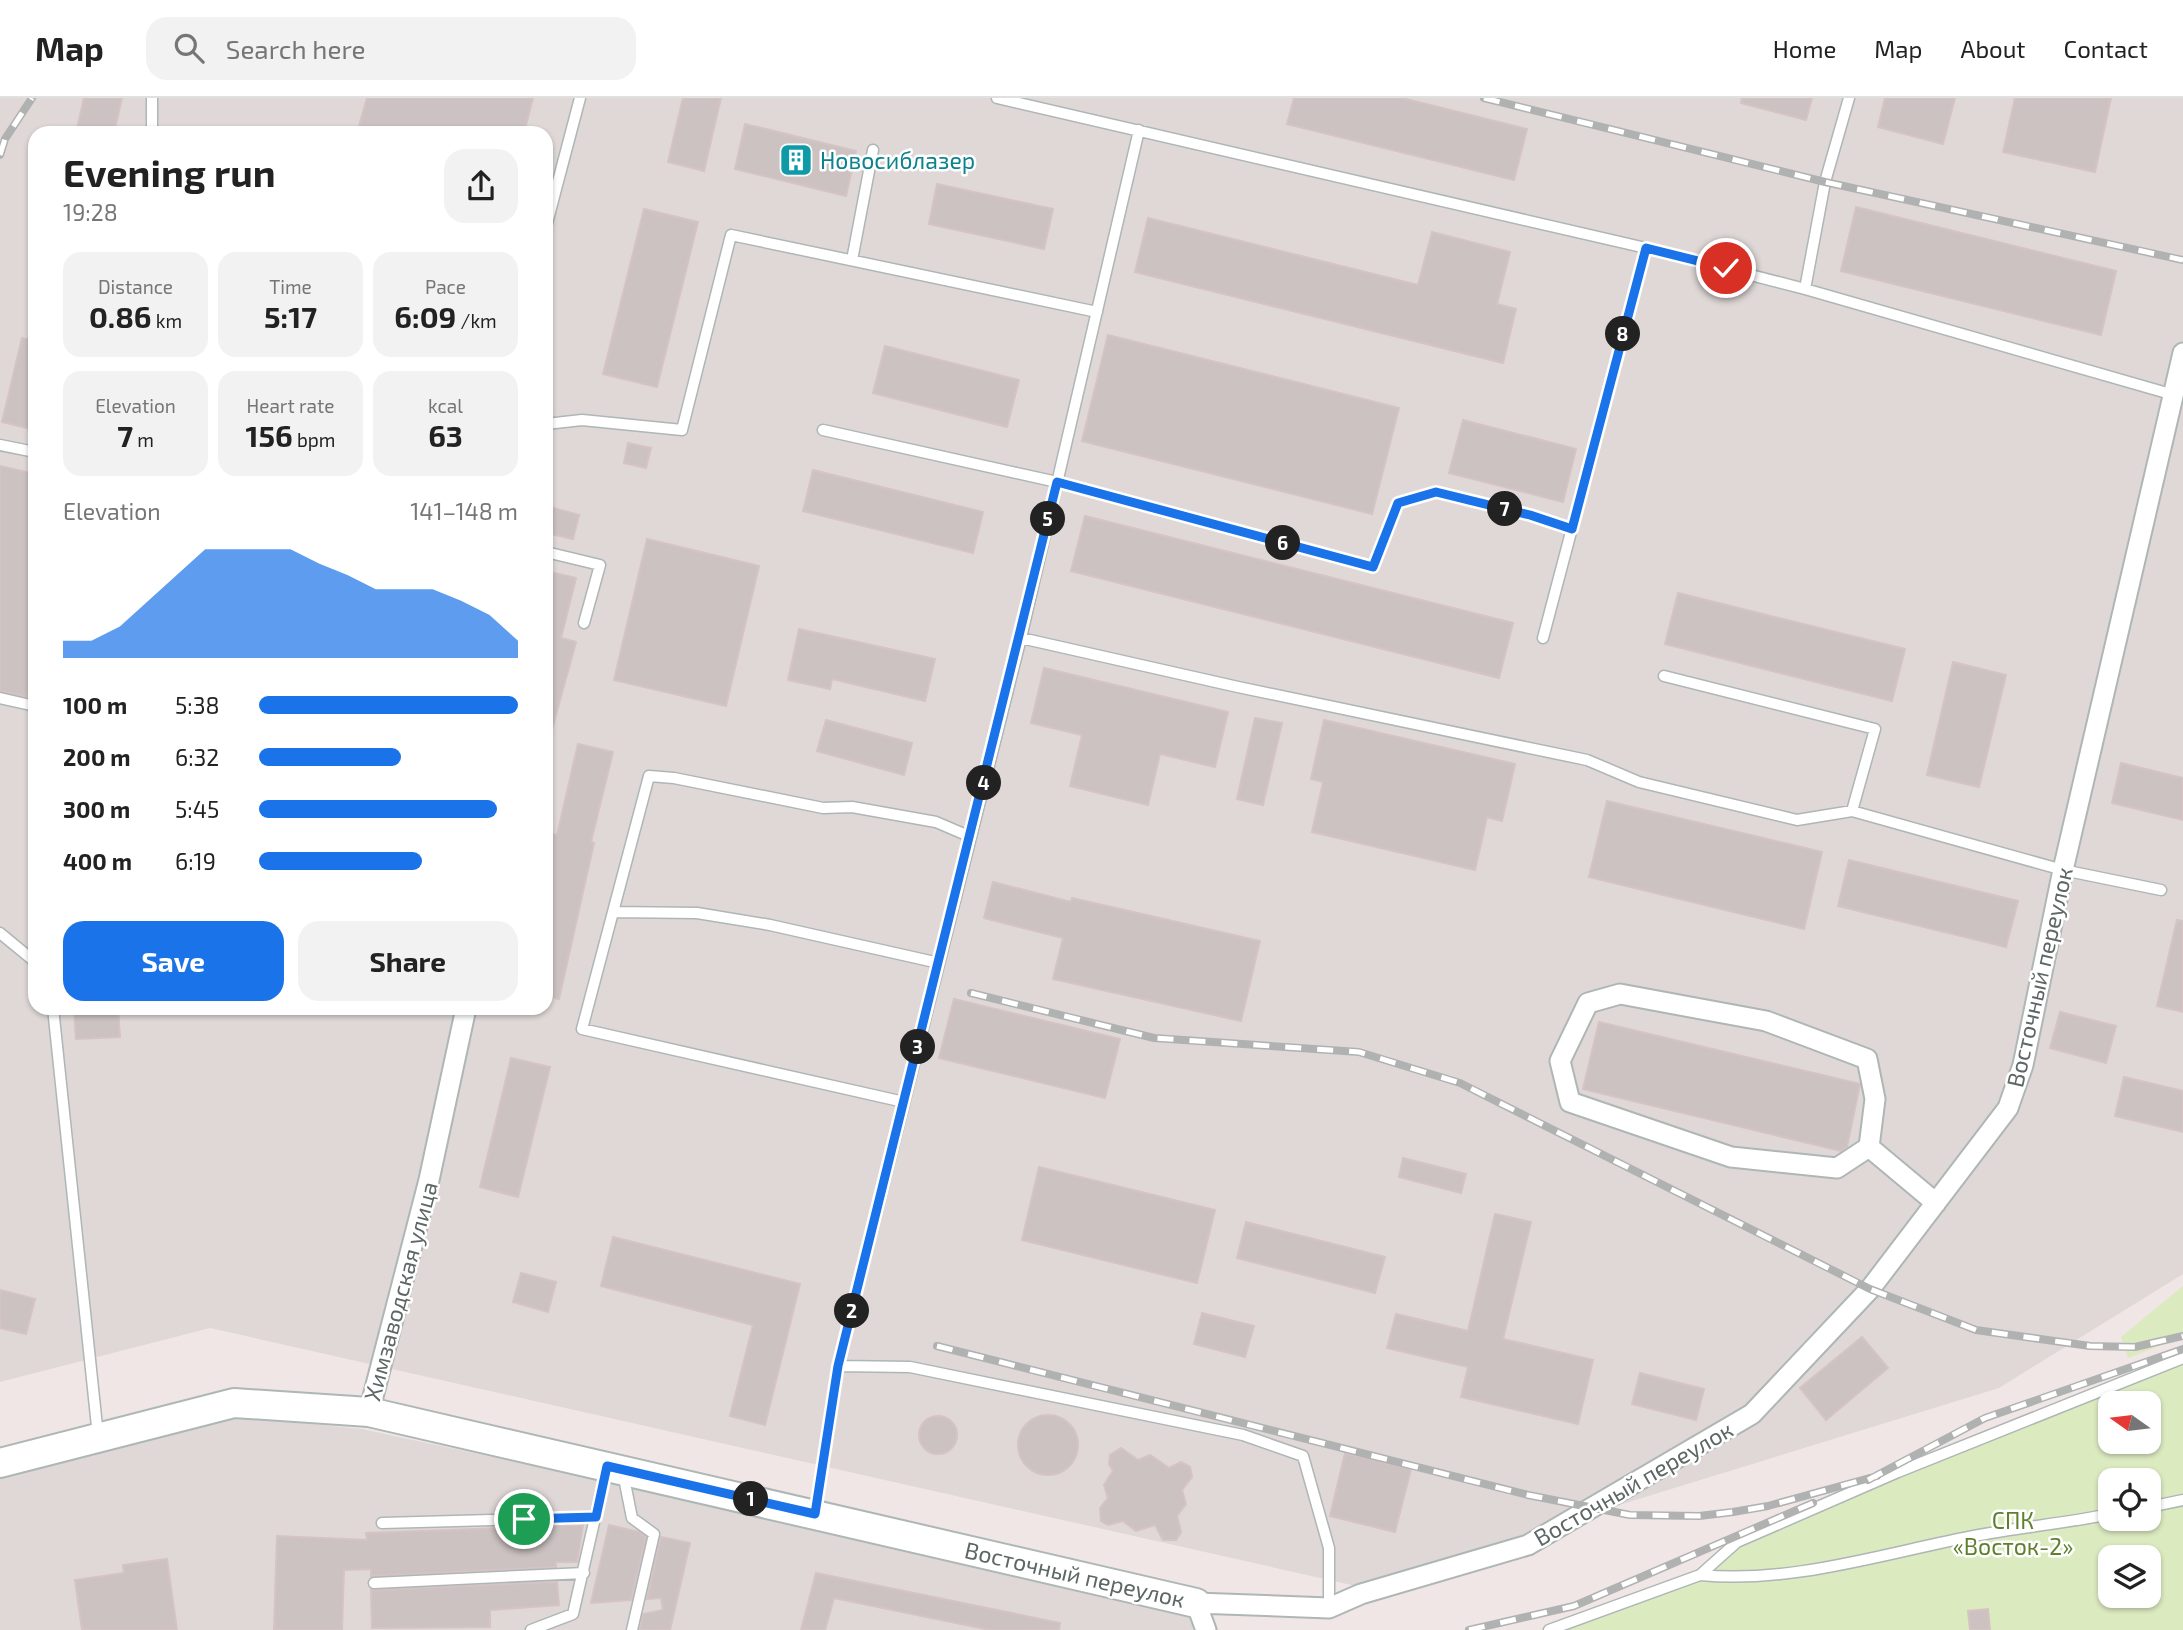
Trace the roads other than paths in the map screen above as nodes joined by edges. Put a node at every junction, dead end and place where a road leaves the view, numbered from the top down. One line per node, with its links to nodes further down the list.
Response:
1 (152, 98): 5 (lane)
2 (580, 98): 8 (lane)
3 (997, 98): 6 (lane)
4 (1849, 98): 11 (lane)
5 (152, 126)
6 (1139, 130): 9 (lane); 12 (lane)
7 (873, 150): 10 (lane)
8 (553, 201)
9 (1646, 248): 11 (lane); 20 (lane)
10 (852, 260): 12 (lane); 15 (lane)
11 (1805, 289): 14 (lane)
12 (1097, 312): 19 (lane)
13 (2183, 353): 14 (street, Восточный переулок)
14 (2175, 395): 30 (street, Восточный переулок)
15 (553, 423)
16 (823, 430): 19 (lane)
17 (0, 445): 18 (lane)
18 (28, 451)
19 (1057, 482): 20 (lane); 23 (lane)
20 (1572, 529): 24 (lane)
21 (553, 554): 22 (lane)
22 (584, 623)
23 (1021, 638): 28 (lane); 29 (lane)
24 (1543, 638)
25 (1664, 676): 28 (lane)
26 (0, 698): 27 (lane)
27 (28, 704)
28 (1853, 811): 30 (lane)
29 (971, 838): 32 (lane); 35 (lane)
30 (2063, 870): 31 (lane); 40 (street, Восточный переулок)
31 (2161, 890)
32 (613, 912): 35 (lane); 38 (lane)
33 (0, 933): 34 (lane)
34 (28, 955)
35 (939, 963): 38 (lane)
36 (54, 1015): 44 (lane)
37 (464, 1015): 43 (street, Химзаводская улица)
38 (904, 1102): 42 (lane)
39 (1869, 1147): 39 (street); 40 (street)
40 (1936, 1203): 57 (street, Восточный переулок)
41 (2183, 1358): 54 (lane)
42 (838, 1366): 49 (lane); 57 (lane)
43 (369, 1412): 44 (street, Химзаводская улица); 46 (street, Восточный переулок)
44 (98, 1436): 45 (street, Химзаводская улица)
45 (0, 1463)
46 (615, 1468): 49 (street, Восточный переулок); 51 (lane); 59 (lane)
47 (2183, 1500): 48 (lane)
48 (2161, 1505)
49 (815, 1514): 56 (street, Восточный переулок)
50 (2098, 1516): 54 (lane)
51 (596, 1517): 52 (lane); 53 (lane)
52 (382, 1523)
53 (583, 1573): 55 (lane); 58 (lane)
54 (1700, 1575): 61 (lane)
55 (374, 1583)
56 (1196, 1603): 57 (street, Восточный переулок); 60 (street)
57 (1329, 1608)
58 (531, 1630)
59 (632, 1630)
60 (1206, 1630)
61 (1549, 1630)

